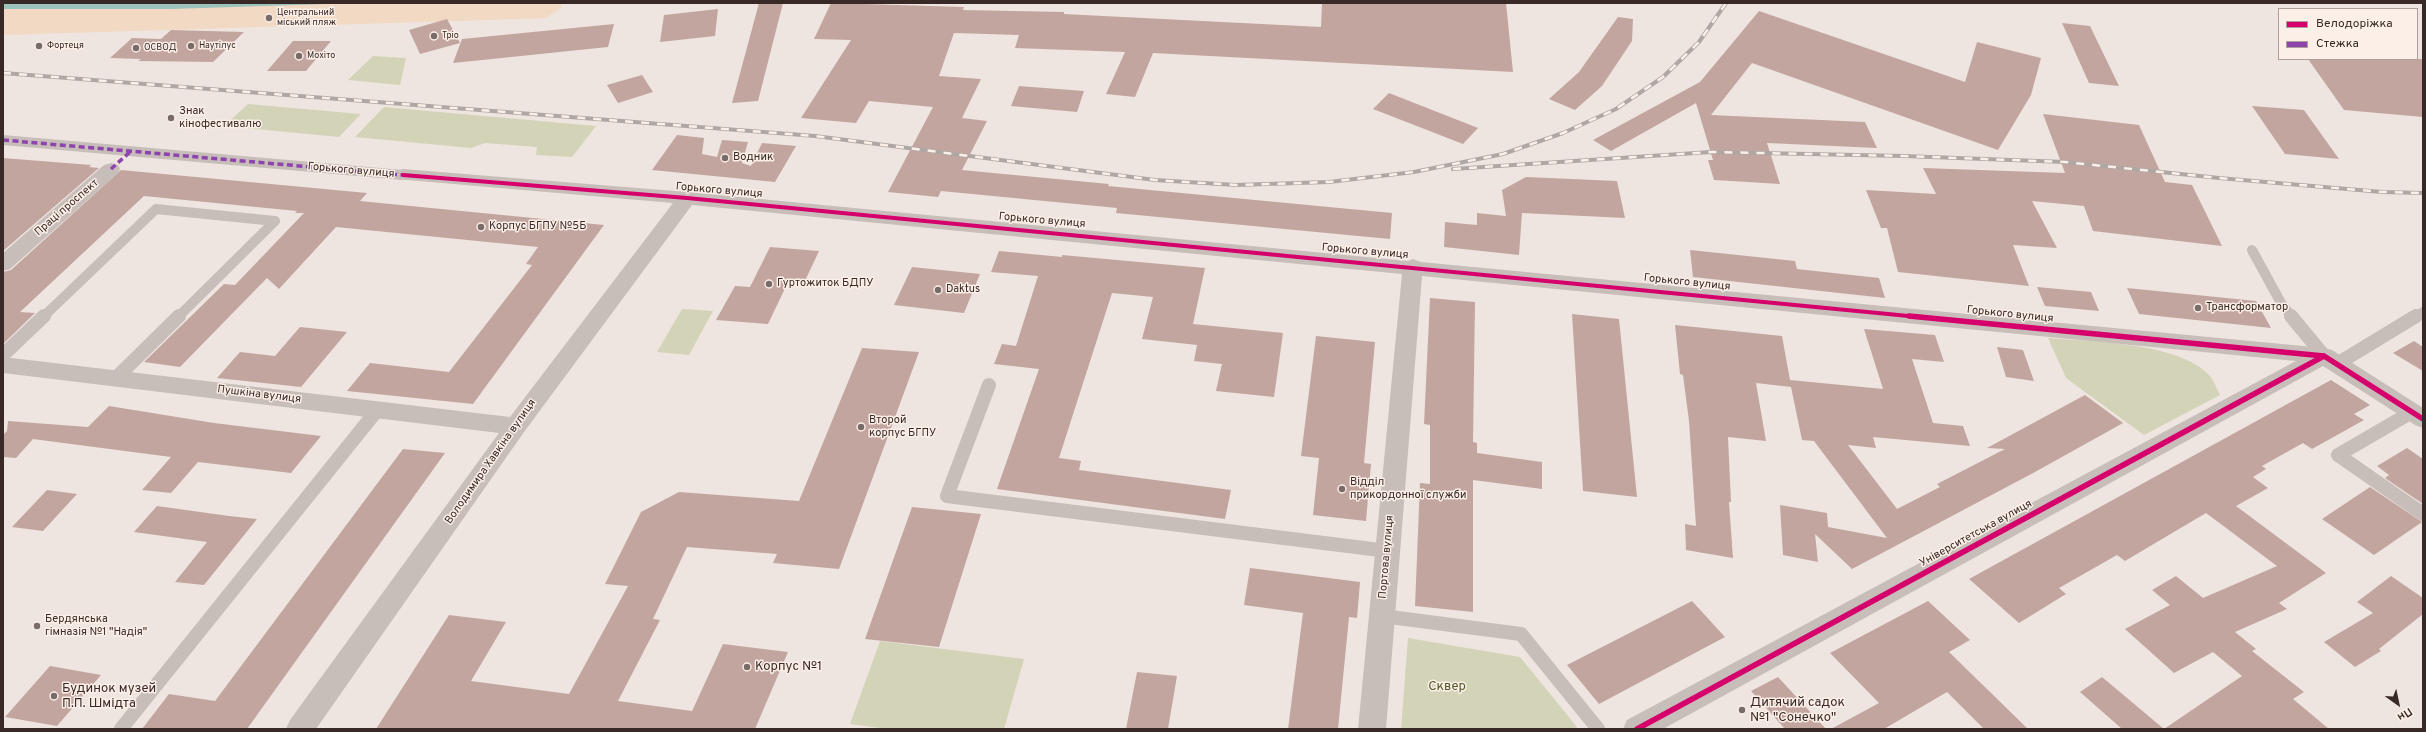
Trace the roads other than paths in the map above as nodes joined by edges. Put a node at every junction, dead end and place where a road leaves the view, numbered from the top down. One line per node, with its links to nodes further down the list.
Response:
1 (3, 140): 2 (street, Горького вулиця)
2 (130, 152): 3 (street, Праці проспект); 4 (street, Горького вулиця)
3 (111, 169): 7 (street, Праці проспект)
4 (403, 175): 5 (street, Горького вулиця)
5 (687, 198): 8 (street, Горького вулиця); 17 (street, Володимира Хавкіна вулиця)
6 (2252, 250): 11 (lane)
7 (3, 264)
8 (1413, 266): 11 (street, Горького вулиця); 19 (street, Портова вулиця)
9 (2423, 312): 11 (lane)
10 (3, 354): 13 (lane)
11 (2330, 360): 16 (street); 25 (street, Університетська вулиця)
12 (3, 365): 13 (street, Пушкіна вулиця)
13 (116, 378): 15 (street, Пушкіна вулиця)
14 (989, 384): 19 (lane)
15 (378, 410): 17 (street, Пушкіна вулиця); 21 (lane)
16 (2417, 416): 18 (lane)
17 (516, 426): 22 (street, Володимира Хавкіна вулиця)
18 (2423, 514)
19 (1388, 551): 20 (street, Портова вулиця)
20 (1382, 616): 23 (street, Портова вулиця); 24 (lane)
21 (121, 729)
22 (300, 729)
23 (1372, 729)
24 (1598, 729)
25 (1637, 729)

